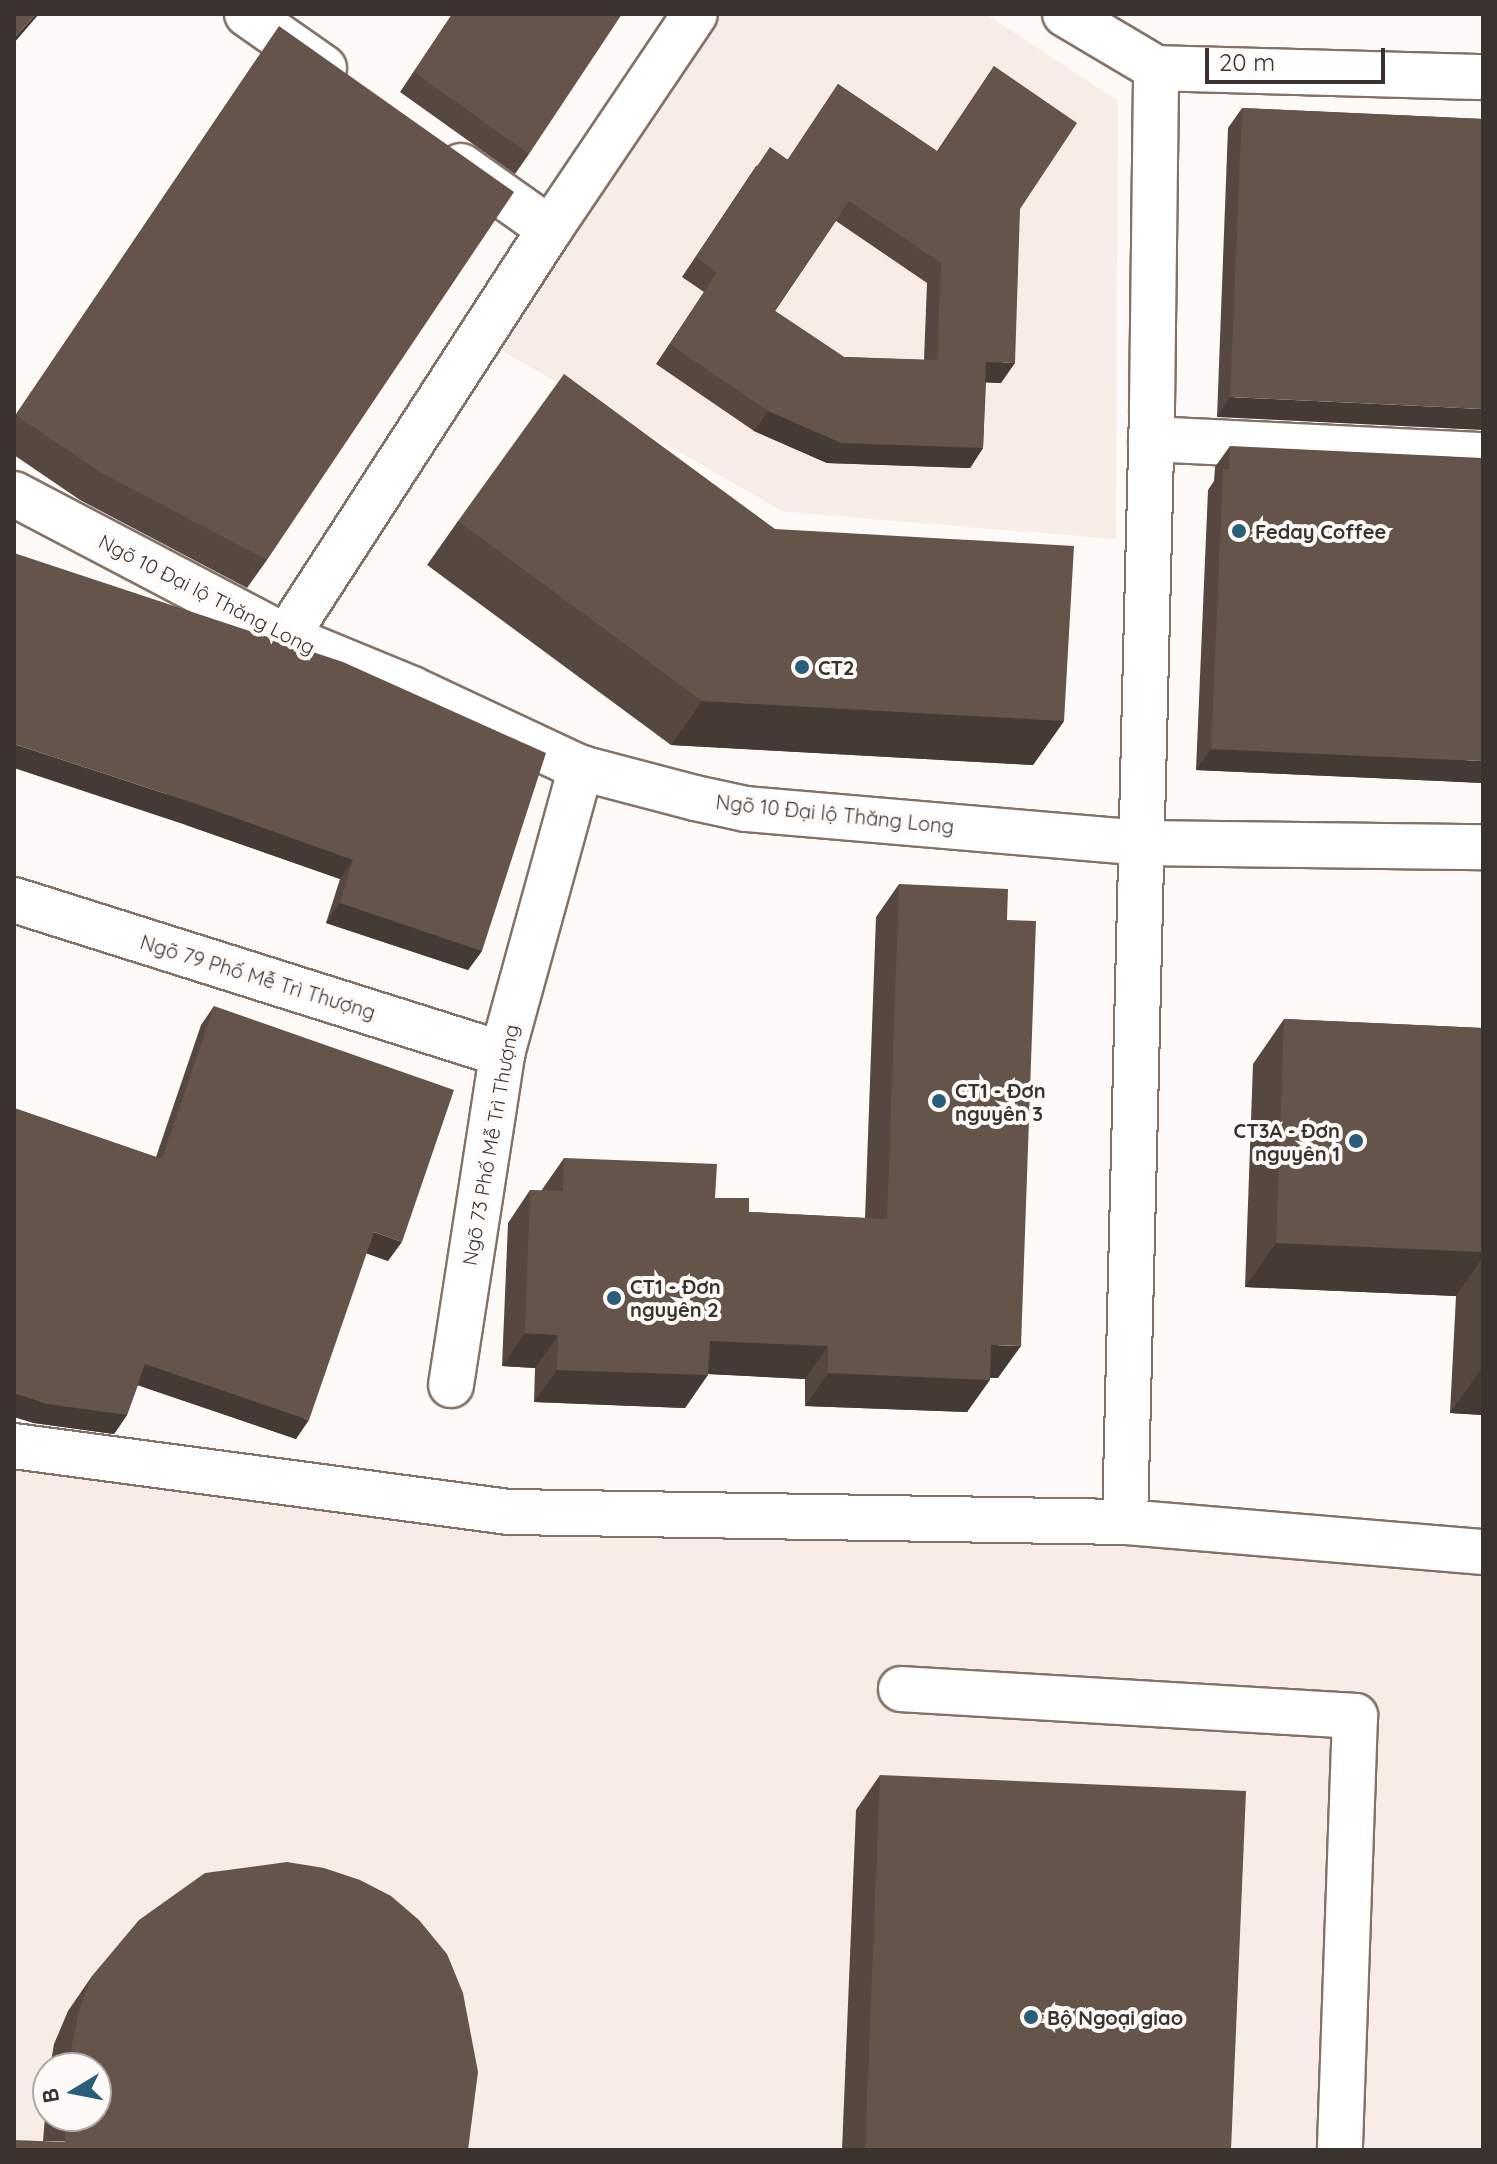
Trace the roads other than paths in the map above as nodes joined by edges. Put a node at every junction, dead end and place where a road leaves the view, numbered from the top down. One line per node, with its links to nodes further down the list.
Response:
1 (247, 14): 6 (street)
2 (695, 14): 8 (street)
3 (1065, 14): 4 (street)
4 (1156, 68): 5 (street); 9 (street)
5 (1483, 77)
6 (361, 95)
7 (424, 140): 8 (street)
8 (550, 229): 12 (street)
9 (1151, 439): 10 (street); 14 (street)
10 (1483, 455)
11 (14, 494): 12 (street, Ngõ 10 Đại lộ Thăng Long)
12 (286, 637): 13 (street, Ngõ 10 Đại lộ Thăng Long)
13 (581, 768): 14 (street, Ngõ 10 Đại lộ Thăng Long); 17 (street, Ngõ 73 Phố Mễ Trì Thượng)
14 (1141, 843): 15 (street, Ngõ 10 Đại lộ Thăng Long); 20 (street)
15 (1483, 847)
16 (14, 900): 17 (street, Ngõ 79 Phố Mễ Trì Thượng)
17 (502, 1054): 18 (street, Ngõ 73 Phố Mễ Trì Thượng)
18 (451, 1385)
19 (14, 1446): 20 (street)
20 (1125, 1522): 21 (street)
21 (1483, 1552)
22 (901, 1689): 23 (street)
23 (1340, 2150)

